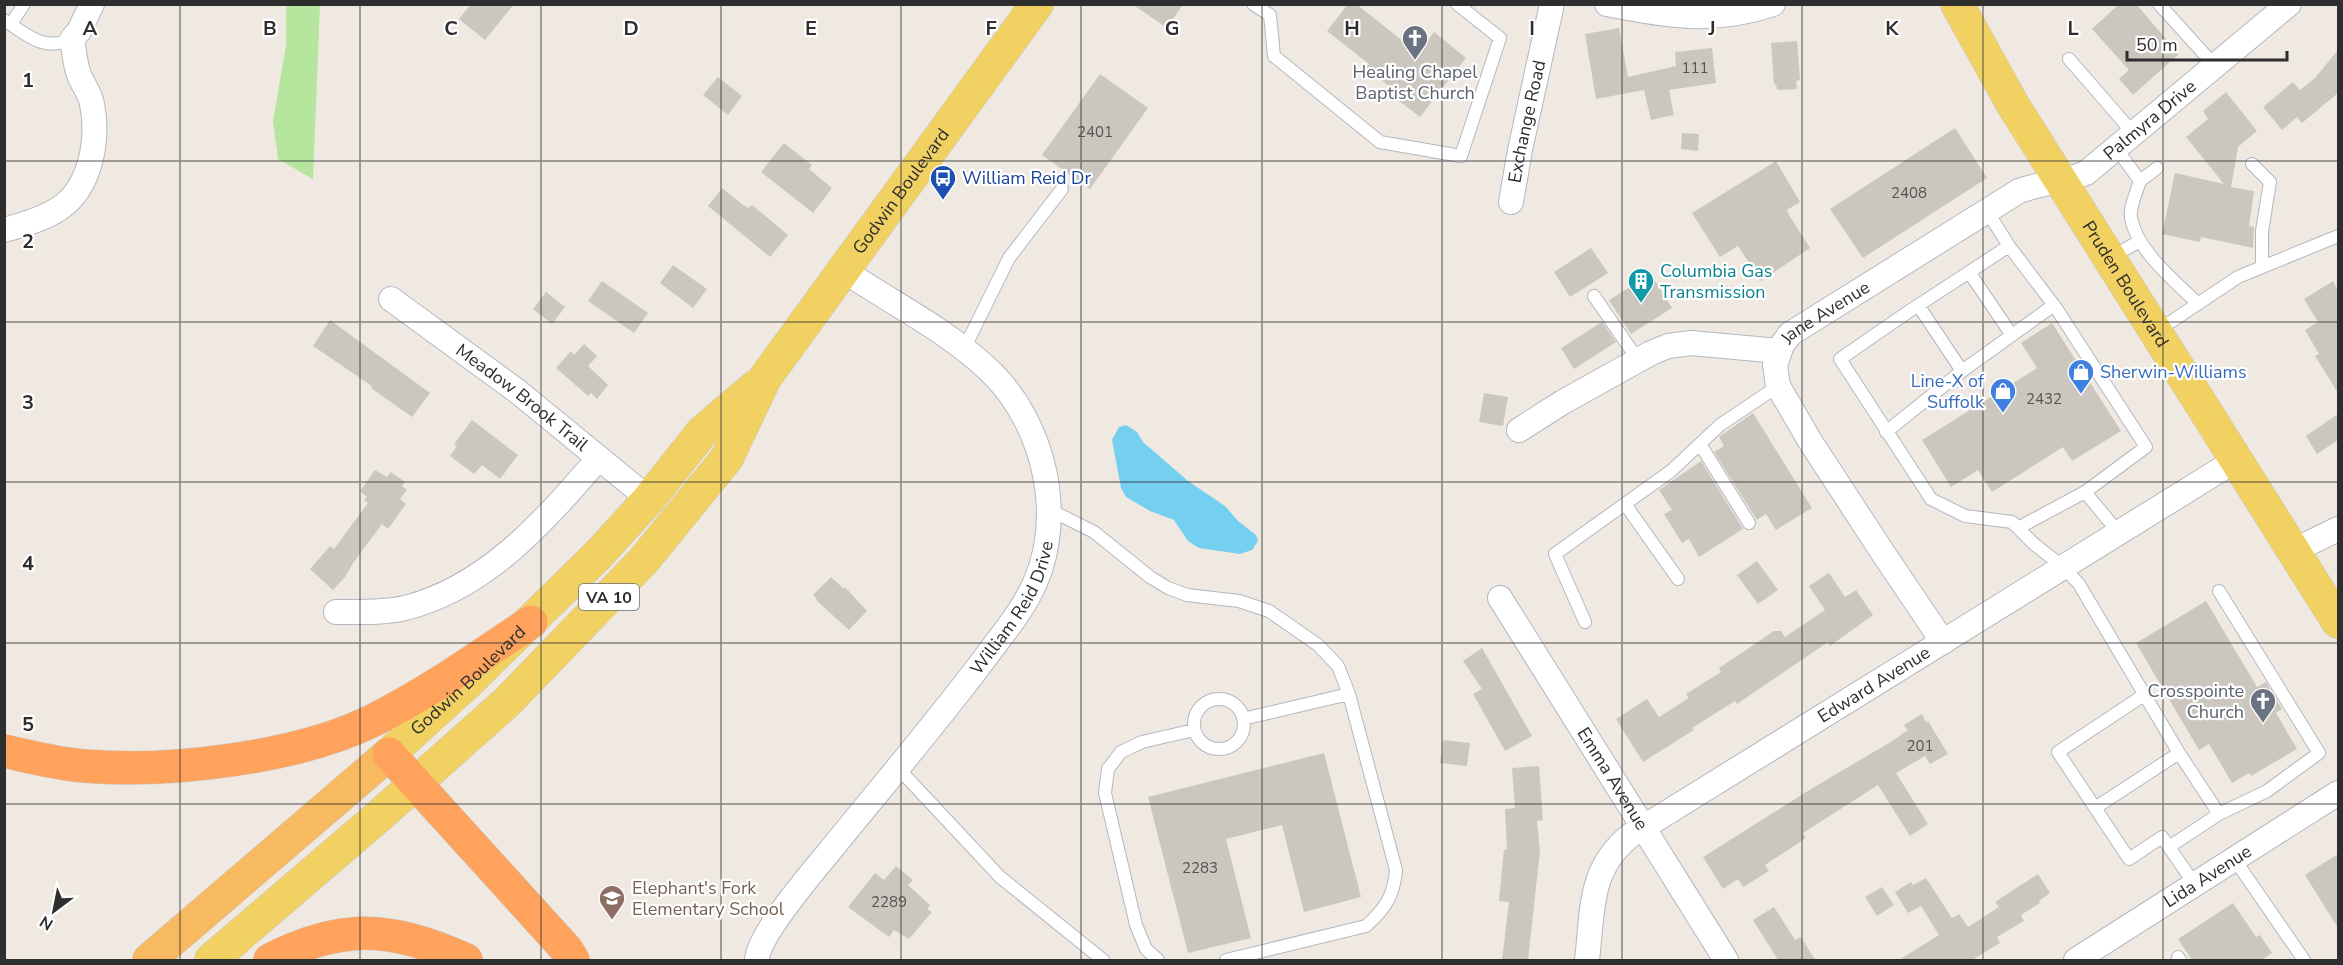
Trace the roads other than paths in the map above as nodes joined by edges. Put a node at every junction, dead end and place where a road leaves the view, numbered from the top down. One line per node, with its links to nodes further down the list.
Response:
1 (24, 4): 13 (lane)
2 (92, 4): 14 (street)
3 (1038, 4): 31 (main road, Godwin Boulevard / VA 10)
4 (1253, 4): 12 (lane)
5 (1457, 4): 12 (lane)
6 (1552, 4): 23 (street, Exchange Road)
7 (1607, 4): 8 (street)
8 (1773, 4)
9 (1957, 4): 20 (main road, Pruden Boulevard)
10 (2158, 4): 16 (lane)
11 (2289, 4): 16 (street, Palmyra Drive)
12 (1271, 10)
13 (8, 22): 14 (lane)
14 (72, 39): 25 (street)
15 (2069, 59): 17 (lane)
16 (2215, 66): 17 (street, Palmyra Drive)
17 (2125, 141): 20 (street, Palmyra Drive); 21 (lane)
18 (2252, 164): 30 (lane)
19 (2157, 168): 21 (lane)
20 (2061, 181): 24 (street, Jane Avenue); 29 (main road, Pruden Boulevard)
21 (2140, 181): 27 (lane)
22 (1062, 189): 40 (lane)
23 (1511, 201)
24 (1987, 211): 28 (lane); 41 (street, Jane Avenue)
25 (4, 230)
26 (2338, 236): 30 (lane)
27 (2140, 241): 29 (lane); 35 (lane)
28 (2009, 246): 32 (lane); 37 (lane)
29 (2109, 258): 38 (main road, Pruden Boulevard)
30 (2262, 266): 35 (lane)
31 (843, 270): 40 (street, William Reid Drive); 44 (main road, Godwin Boulevard / VA 10)
32 (1969, 272): 36 (lane); 39 (lane)
33 (1594, 296): 42 (lane)
34 (392, 298): 49 (street, Meadow Brook Trail)
35 (2198, 304): 38 (lane)
36 (1918, 305): 43 (lane); 47 (lane)
37 (2054, 305): 39 (lane); 51 (lane)
38 (2155, 332): 50 (main road, Pruden Boulevard)
39 (2011, 334): 43 (lane)
40 (964, 349): 54 (street, William Reid Drive)
41 (1779, 351): 42 (street, Jane Avenue); 45 (street)
42 (1638, 360): 46 (street, Jane Avenue)
43 (1962, 371): 47 (lane)
44 (765, 378): 52 (main road, Godwin Boulevard / VA 10); 77 (main road, Godwin Boulevard / VA 10)
45 (1778, 386): 48 (lane); 68 (street)
46 (1519, 430)
47 (1886, 432): 56 (lane)
48 (1700, 444): 53 (lane); 55 (lane)
49 (599, 458): 52 (street, Meadow Brook Trail); 64 (street)
50 (2236, 460): 58 (street, Edward Avenue); 59 (main road, Pruden Boulevard)
51 (2085, 492): 56 (lane); 58 (lane)
52 (650, 499): 65 (main road, Godwin Boulevard / VA 10)
53 (1625, 504): 61 (lane); 66 (lane)
54 (1048, 509): 69 (lane); 76 (street, William Reid Drive)
55 (1749, 523)
56 (2018, 528): 60 (lane)
57 (2338, 529): 59 (street)
58 (2118, 532): 60 (street, Edward Avenue)
59 (2294, 551): 67 (main road, Pruden Boulevard)
60 (2062, 566): 68 (street, Edward Avenue); 70 (lane)
61 (1678, 579)
62 (2219, 591): 80 (lane)
63 (1500, 598): 81 (street, Emma Avenue)
64 (336, 612)
65 (531, 622): 73 (highway); 75 (main road, Godwin Boulevard / VA 10)
66 (1585, 622)
67 (2338, 622)
68 (1943, 642): 81 (street, Edward Avenue)
69 (1349, 694): 71 (lane); 93 (lane)
70 (2144, 695): 74 (lane); 79 (lane)
71 (1243, 719): 72 (lane); 72 (lane)
72 (1194, 730): 92 (lane)
73 (4, 751)
74 (2179, 753): 79 (lane); 80 (lane)
75 (388, 754): 77 (highway); 85 (highway, Godwin Boulevard / VA 10)
76 (898, 768): 90 (street, William Reid Drive); 91 (lane)
77 (415, 784): 86 (main road, Godwin Boulevard / VA 10); 89 (highway)
78 (2338, 793): 83 (street, Lida Avenue)
79 (2095, 808): 82 (lane)
80 (2219, 814): 82 (lane)
81 (1643, 827): 94 (street, Edward Avenue); 95 (street, Emma Avenue)
82 (2169, 847): 84 (lane)
83 (2235, 860): 84 (street, Lida Avenue); 97 (lane)
84 (2195, 885): 96 (street, Lida Avenue)
85 (148, 960)
86 (211, 960)
87 (270, 960): 88 (highway)
88 (465, 960)
89 (573, 960)
90 (757, 960)
91 (1103, 960)
92 (1158, 960)
93 (1226, 960)
94 (1587, 960)
95 (1726, 960)
96 (2076, 960)
97 (2304, 960)

